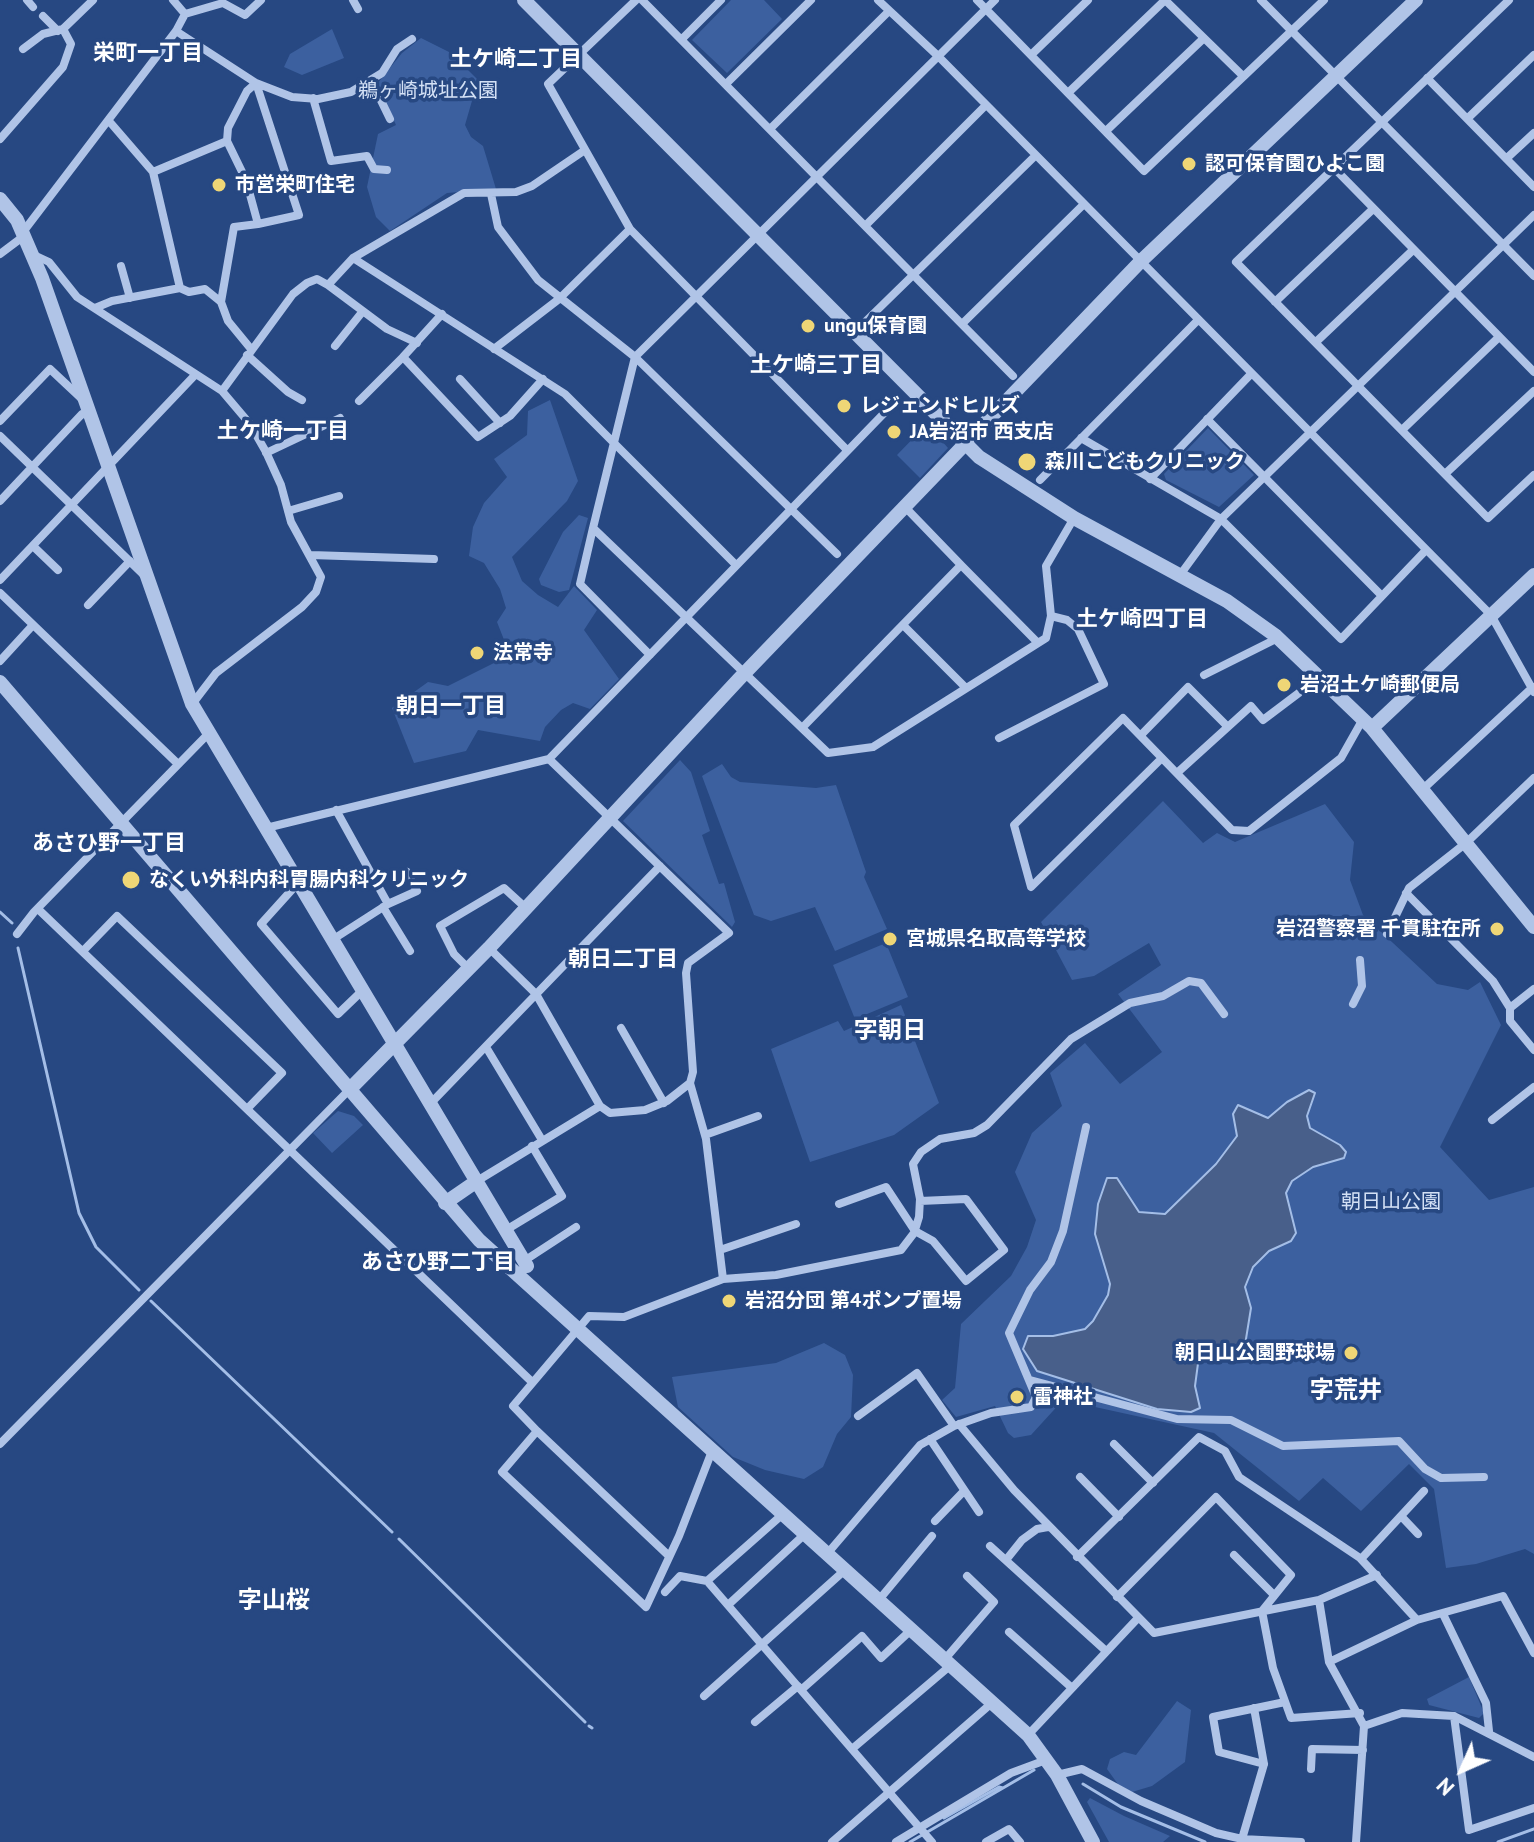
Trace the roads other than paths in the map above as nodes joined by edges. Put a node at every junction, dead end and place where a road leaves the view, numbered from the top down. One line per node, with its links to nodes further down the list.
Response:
1 (93, 0): 23 (street)
2 (173, 0): 21 (street)
3 (261, 0): 21 (street)
4 (353, 0): 18 (street)
5 (524, 0): 30 (street)
6 (639, 0): 28 (street); 30 (street)
7 (721, 0): 28 (street)
8 (811, 0): 39 (street)
9 (878, 0): 20 (street)
10 (977, 0): 19 (street)
11 (995, 0): 19 (street)
12 (1088, 0): 31 (street)
13 (1165, 0): 26 (street); 40 (street)
14 (1261, 0): 24 (street)
15 (1324, 0): 24 (street)
16 (1416, 0): 35 (street)
17 (1509, 0): 36 (street)
18 (358, 9)
19 (986, 9): 31 (street); 33 (street)
20 (889, 11): 33 (street); 47 (street)
21 (185, 14): 25 (street)
22 (43, 16): 23 (street)
23 (60, 30): 29 (street); 50 (street)
24 (1291, 30): 34 (street); 35 (street)
25 (176, 31): 38 (street); 45 (street)
26 (1204, 38): 34 (street); 48 (street)
27 (412, 39): 37 (street)
28 (682, 39): 39 (street)
29 (23, 49)
30 (578, 55): 52 (street); 69 (street)
31 (1031, 55): 40 (street)
32 (1534, 55): 43 (street)
33 (938, 56): 42 (street); 58 (street)
34 (1243, 76): 48 (street)
35 (1336, 76): 46 (street); 75 (street)
36 (1427, 78): 43 (street); 46 (street)
37 (372, 82): 41 (street); 44 (street)
38 (256, 83): 41 (street); 51 (street); 65 (street)
39 (726, 84): 47 (street)
40 (1068, 93): 48 (street)
41 (313, 98): 56 (street)
42 (985, 106): 53 (street); 66 (street)
43 (1468, 118): 54 (street)
44 (390, 119)
45 (109, 121): 57 (street); 68 (street)
46 (1382, 121): 55 (street); 70 (street)
47 (770, 129): 58 (street)
48 (1106, 131)
49 (1534, 133): 54 (street)
50 (0, 139)
51 (227, 141): 57 (street); 65 (street)
52 (585, 150): 60 (street); 67 (street)
53 (1035, 156): 62 (street); 77 (street)
54 (1507, 158): 59 (street)
55 (1334, 168): 63 (street); 86 (street)
56 (387, 170)
57 (153, 172): 80 (street)
58 (816, 174): 66 (street); 69 (street)
59 (1534, 187)
60 (491, 194): 74 (street); 84 (street)
61 (0, 199): 68 (street)
62 (1084, 204): 75 (street); 92 (street)
63 (1373, 209): 71 (street); 86 (street)
64 (1534, 215): 70 (street)
65 (258, 224): 85 (street)
66 (866, 225): 77 (street)
67 (630, 229): 82 (street); 84 (street)
68 (24, 234): 72 (street); 73 (street)
69 (756, 235): 82 (street); 123 (street)
70 (1503, 245): 78 (street); 81 (street)
71 (1413, 250): 81 (street); 94 (street)
72 (0, 254)
73 (33, 255): 87 (street); 113 (street)
74 (353, 258): 79 (street); 89 (street)
75 (1141, 261): 90 (street); 123 (street)
76 (121, 266): 83 (street)
77 (914, 274): 91 (street); 92 (street)
78 (1534, 276)
79 (328, 285): 88 (street); 98 (street)
80 (180, 288): 83 (street); 85 (street)
81 (1456, 292): 93 (street); 107 (street)
82 (695, 295): 100 (street); 124 (street)
83 (130, 298): 87 (street)
84 (559, 299): 97 (street); 100 (street)
85 (221, 302): 98 (street)
86 (1275, 302): 94 (street)
87 (95, 308): 103 (street)
88 (363, 311): 95 (street); 96 (street)
89 (442, 314): 95 (street); 97 (street)
90 (1198, 320): 102 (street); 121 (street)
91 (866, 321)
92 (962, 324): 104 (street)
93 (1499, 337): 101 (street); 118 (street)
94 (1316, 342): 107 (street)
95 (417, 343): 99 (street)
96 (335, 346)
97 (494, 349): 106 (street)
98 (249, 352): 108 (street); 110 (street)
99 (403, 357): 111 (street); 117 (street)
100 (635, 357): 122 (street); 137 (street)
101 (1534, 372)
102 (1251, 374): 115 (street); 119 (street)
103 (195, 375): 108 (street); 126 (street)
104 (1013, 376)
105 (460, 379): 117 (street)
106 (543, 379): 117 (street); 122 (street)
107 (1357, 384): 118 (street); 119 (street)
108 (222, 391): 125 (street)
109 (1534, 391): 128 (street)
110 (302, 400)
111 (359, 401)
112 (891, 406): 124 (street)
113 (91, 410): 116 (street); 126 (street); 127 (street)
114 (340, 418): 125 (street)
115 (1207, 419): 130 (street); 131 (street)
116 (0, 421)
117 (500, 423)
118 (1402, 430): 128 (street)
119 (1309, 431): 130 (street); 143 (street)
120 (0, 436): 127 (street)
121 (1081, 438): 131 (street); 132 (street)
122 (611, 444): 141 (street); 148 (street)
123 (965, 444): 136 (street); 139 (street)
124 (847, 450): 137 (street)
125 (266, 453): 138 (street)
126 (110, 465): 135 (street); 154 (street)
127 (32, 467): 134 (street); 135 (street)
128 (1445, 474): 129 (street)
129 (1534, 475)
130 (1264, 476): 140 (street); 156 (street)
131 (1150, 479): 140 (street)
132 (1040, 480)
133 (339, 496): 138 (street)
134 (0, 501)
135 (71, 505): 142 (street); 147 (street)
136 (905, 507): 149 (street); 167 (street)
137 (791, 508): 144 (street); 148 (street)
138 (288, 511): 145 (street)
139 (1074, 518): 151 (street); 159 (street)
140 (1221, 519): 151 (street); 156 (street)
141 (593, 528): 160 (street); 165 (street)
142 (33, 546): 150 (street); 153 (street)
143 (1426, 550): 156 (street); 158 (street)
144 (837, 554)
145 (311, 555): 146 (street); 173 (street)
146 (434, 559)
147 (130, 561): 154 (street); 157 (street)
148 (735, 564): 160 (street)
149 (961, 565): 162 (street); 164 (street)
150 (58, 570)
151 (1180, 575): 163 (street)
152 (1534, 575): 158 (street)
153 (0, 580)
154 (148, 580): 173 (street)
155 (0, 593): 161 (street)
156 (1382, 596)
157 (88, 605)
158 (1491, 615): 172 (street); 174 (street)
159 (1051, 616): 164 (street); 179 (street)
160 (686, 617): 165 (street); 167 (street)
161 (33, 625): 166 (street); 182 (street)
162 (903, 625): 171 (street); 176 (street)
163 (1278, 638): 168 (street); 169 (street)
164 (1038, 643): 171 (street)
165 (650, 655): 181 (street)
166 (0, 661)
167 (745, 673): 176 (street); 189 (street)
168 (1204, 675)
169 (1320, 677): 174 (street); 175 (street)
170 (0, 682): 190 (street)
171 (966, 688): 176 (street)
172 (1533, 689): 186 (street)
173 (192, 704): 177 (street)
174 (1368, 723): 183 (street); 186 (street)
175 (1226, 725): 178 (street); 183 (street)
176 (802, 728)
177 (208, 734): 182 (street); 191 (street)
178 (1141, 735): 180 (street); 180 (street)
179 (999, 738)
180 (1162, 758): 183 (street)
181 (549, 759): 188 (street); 189 (street)
182 (178, 764): 190 (street)
183 (1177, 773)
184 (1534, 778): 185 (street)
185 (1527, 785): 187 (street); 192 (street)
186 (1423, 789): 192 (street)
187 (1534, 793)
188 (336, 810): 191 (street); 197 (street)
189 (612, 819): 193 (street); 199 (street)
190 (121, 823): 198 (street); 221 (street)
191 (264, 829): 195 (street)
192 (1466, 843): 196 (street); 200 (street)
193 (660, 866): 211 (street); 219 (street)
194 (407, 872): 197 (street)
195 (298, 883): 203 (street); 210 (street)
196 (1406, 893): 202 (street); 213 (street)
197 (386, 906): 203 (street); 206 (street)
198 (38, 909): 201 (street); 205 (street)
199 (527, 909): 204 (street); 208 (street)
200 (1534, 927)
201 (17, 934)
202 (1387, 934)
203 (332, 940): 210 (street)
204 (489, 948): 208 (street); 211 (street)
205 (83, 951): 225 (street); 225 (street)
206 (410, 951)
207 (1360, 960): 212 (street)
208 (469, 969): 216 (street)
209 (1534, 989): 213 (street)
210 (363, 990): 216 (street)
211 (536, 994): 217 (street); 224 (street)
212 (1353, 1004)
213 (1510, 1008): 218 (street)
214 (1224, 1014): 234 (street)
215 (621, 1028): 223 (street)
216 (395, 1043): 221 (street); 222 (street)
217 (486, 1047): 222 (street); 230 (street)
218 (1534, 1050)
219 (690, 1083): 223 (street); 229 (street)
220 (1534, 1087): 227 (street)
221 (349, 1090): 232 (street); 235 (street)
222 (431, 1103): 233 (street)
223 (664, 1103): 224 (street)
224 (600, 1106): 230 (street)
225 (247, 1109): 232 (street)
226 (758, 1116): 229 (street)
227 (1492, 1120)
228 (1086, 1127): 245 (street)
229 (705, 1135): 241 (street)
230 (542, 1140): 231 (street)
231 (532, 1146): 233 (street); 239 (street)
232 (288, 1150): 246 (street); 251 (street)
233 (477, 1181): 235 (street); 239 (street)
234 (920, 1201): 240 (street); 240 (street)
235 (445, 1203): 244 (street)
236 (839, 1204): 240 (street)
237 (796, 1224): 241 (street)
238 (576, 1227): 242 (street)
239 (506, 1230): 242 (street)
240 (915, 1231): 243 (street)
241 (720, 1250): 243 (street)
242 (526, 1263)
243 (723, 1279): 244 (street)
244 (576, 1329): 246 (street); 253 (street)
245 (1030, 1380): 248 (street); 255 (street)
246 (532, 1382): 249 (street)
247 (858, 1416): 248 (street)
248 (957, 1425): 250 (street); 264 (street)
249 (537, 1431): 271 (street); 271 (street)
250 (930, 1439): 258 (street); 269 (street)
251 (0, 1444)
252 (1114, 1444): 256 (street)
253 (712, 1451): 260 (street); 271 (street)
254 (1080, 1477): 262 (street)
255 (1484, 1477)
256 (1153, 1483): 262 (street); 273 (street)
257 (1424, 1491): 261 (street)
258 (963, 1492): 259 (street); 263 (street)
259 (979, 1512)
260 (783, 1514): 265 (street); 278 (street)
261 (1401, 1516): 266 (street); 273 (street)
262 (1119, 1517): 272 (street)
263 (935, 1521)
264 (1048, 1527): 272 (street); 274 (street)
265 (805, 1534): 269 (street); 284 (street)
266 (1418, 1534)
267 (932, 1536): 283 (street)
268 (990, 1546): 274 (street)
269 (827, 1554): 275 (street)
270 (1234, 1555): 280 (street)
271 (669, 1556)
272 (1077, 1557): 281 (street)
273 (1361, 1559): 276 (street)
274 (1006, 1560): 292 (street)
275 (845, 1570): 283 (street); 291 (street)
276 (1377, 1575): 282 (street); 288 (street)
277 (967, 1576): 294 (street)
278 (707, 1581): 279 (street); 284 (street)
279 (665, 1592)
280 (1274, 1595): 281 (street); 285 (street)
281 (1117, 1597): 287 (street)
282 (1319, 1600): 285 (street); 295 (street)
283 (878, 1601): 289 (street)
284 (728, 1605): 291 (street)
285 (1262, 1611): 287 (street); 300 (street)
286 (1443, 1614): 288 (street); 293 (street); 306 (street)
287 (1138, 1618): 292 (street)
288 (1417, 1620): 295 (street)
289 (911, 1630): 294 (street); 296 (street)
290 (1009, 1632): 297 (street)
291 (762, 1645): 296 (street); 298 (street)
292 (1106, 1651): 297 (street)
293 (1534, 1653)
294 (948, 1662): 299 (street); 308 (street)
295 (1329, 1662): 302 (street)
296 (799, 1688): 304 (street); 308 (street)
297 (1072, 1688): 307 (street)
298 (704, 1696)
299 (993, 1702): 307 (street); 315 (street)
300 (1285, 1702): 301 (street); 302 (street)
301 (1254, 1708): 312 (street); 312 (street)
302 (1360, 1713): 305 (street)
303 (1454, 1716): 305 (street); 306 (street); 316 (street)
304 (755, 1722)
305 (1364, 1726): 309 (street)
306 (1489, 1731): 310 (street)
307 (1028, 1735): 311 (street)
308 (852, 1749): 315 (street)
309 (1363, 1750): 313 (street); 325 (street)
310 (1534, 1757)
311 (1047, 1759): 314 (street); 317 (street)
312 (1264, 1764): 318 (street)
313 (1311, 1769)
314 (1057, 1775): 318 (street); 323 (street)
315 (889, 1792): 317 (street); 319 (street)
316 (1534, 1808)
317 (925, 1834): 320 (street)
318 (1242, 1839): 324 (street)
319 (832, 1842)
320 (896, 1842)
321 (986, 1842): 322 (street)
322 (1020, 1842)
323 (1093, 1842)
324 (1301, 1842)
325 (1356, 1842)

